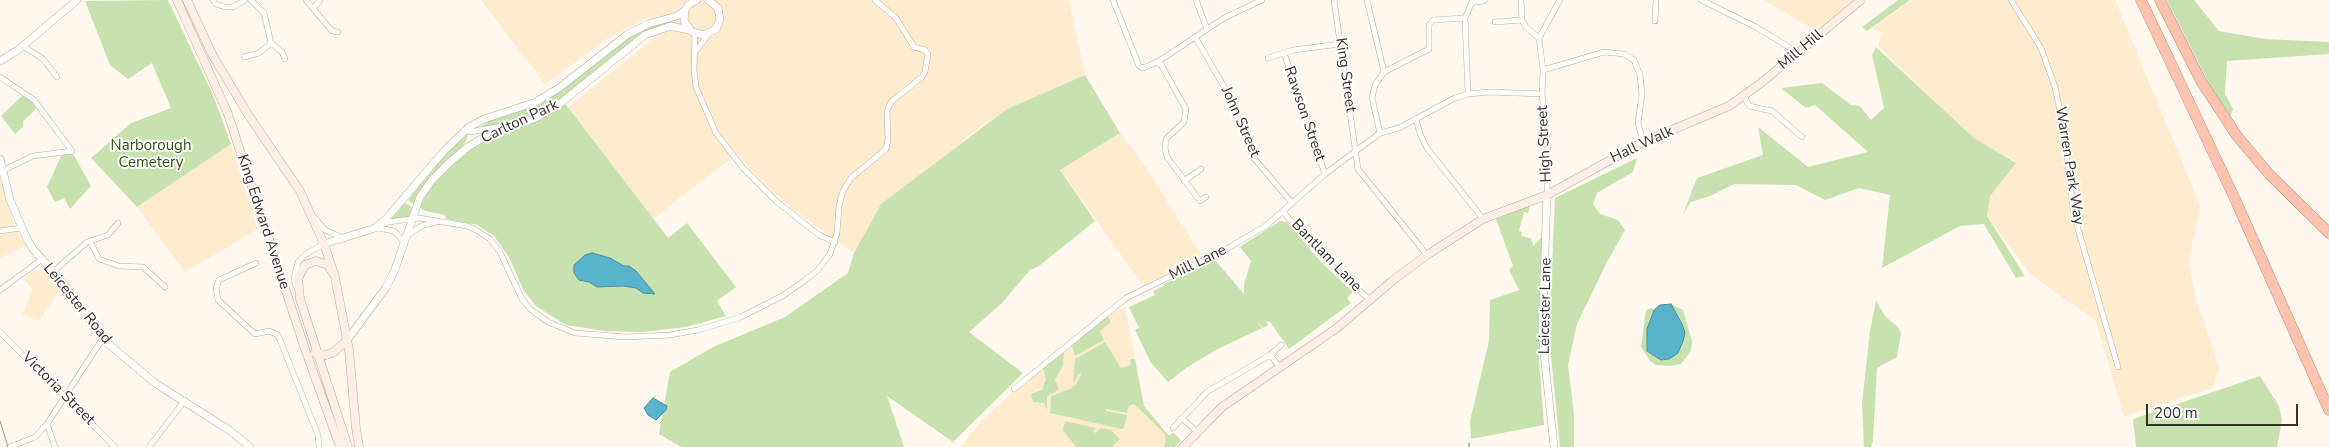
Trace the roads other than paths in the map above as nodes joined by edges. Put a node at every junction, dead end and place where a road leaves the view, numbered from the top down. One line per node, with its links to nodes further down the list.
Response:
1 (77, 0): 41 (street)
2 (177, 0): 102 (main road, King Edward Avenue)
3 (187, 0): 74 (main road, King Edward Avenue)
4 (212, 0): 5 (street)
5 (244, 0)
6 (252, 0): 39 (street)
7 (306, 0): 27 (street)
8 (320, 0): 27 (street)
9 (697, 0): 28 (street, Carlton Park)
10 (875, 0): 87 (street)
11 (1113, 0): 51 (street)
12 (1196, 0): 33 (street)
13 (1262, 0): 33 (street)
14 (1334, 0): 40 (street, King Street)
15 (1366, 0): 53 (street)
16 (1472, 0): 17 (street); 29 (street)
17 (1485, 0)
18 (1521, 0): 30 (street)
19 (1560, 0): 38 (street)
20 (1656, 0): 31 (street)
21 (1701, 0): 46 (street)
22 (1861, 0): 46 (main road, Mill Hill)
23 (2011, 0): 106 (street, Warren Park Way)
24 (2141, 0): 110 (highway)
25 (2160, 0): 83 (highway)
26 (712, 1): 36 (street)
27 (314, 8): 34 (street)
28 (685, 10): 35 (street); 81 (street, Carlton Park)
29 (1463, 18): 53 (street); 56 (street)
30 (1522, 20): 32 (street); 38 (street)
31 (1655, 21)
32 (1494, 22)
33 (1206, 29): 37 (street)
34 (333, 32)
35 (692, 32): 36 (street, Carlton Park); 44 (street); 60 (street, Carlton Park)
36 (708, 34): 44 (street)
37 (1195, 36): 51 (street); 73 (street, John Street)
38 (1539, 38): 52 (street, High Street)
39 (271, 43): 43 (street); 47 (street)
40 (1340, 44): 45 (street); 65 (street, King Street)
41 (23, 46): 50 (street); 55 (street)
42 (288, 51): 43 (street)
43 (282, 52): 49 (street)
44 (695, 52): 87 (street)
45 (1284, 53): 48 (street); 69 (street, Rawson Street)
46 (1796, 54): 58 (main road, Mill Hill)
47 (244, 57)
48 (1268, 58)
49 (286, 59)
50 (0, 61)
51 (1159, 61): 70 (street)
52 (1544, 70): 57 (street, High Street); 64 (street)
53 (1384, 72): 62 (street)
54 (0, 77): 68 (street)
55 (57, 77)
56 (1468, 94): 57 (street, Mill Lane); 59 (street, Mill Lane)
57 (1542, 94): 71 (street, High Street)
58 (1742, 97): 63 (street); 64 (main road, Hall Walk)
59 (1416, 120): 62 (street, Mill Lane); 77 (street)
60 (512, 124): 61 (street); 76 (street, Carlton Park)
61 (470, 132)
62 (1380, 133): 65 (street, Mill Lane)
63 (1802, 137)
64 (1643, 142): 71 (main road, Hall Walk)
65 (1356, 151): 69 (street, Mill Lane); 89 (street, King Street)
66 (0, 159): 68 (street, Leicester Road)
67 (1201, 169): 70 (street)
68 (3, 173): 80 (street, Leicester Road)
69 (1325, 174): 73 (street, Mill Lane)
70 (1184, 181): 72 (street)
71 (1547, 195): 77 (main road, Hall Walk); 125 (street, Leicester Lane)
72 (1206, 197)
73 (1292, 203): 75 (street, Mill Lane)
74 (310, 212): 84 (street); 88 (main road, King Edward Avenue)
75 (1283, 212): 97 (street, Bantlam Lane); 107 (street, Mill Lane)
76 (412, 218): 78 (street); 81 (street); 85 (street, Carlton Park)
77 (1483, 219): 89 (main road, Hall Walk)
78 (437, 222): 85 (street); 87 (street)
79 (118, 223): 86 (street)
80 (21, 228): 82 (street); 90 (street, Leicester Road)
81 (375, 228): 84 (street, Carlton Park); 85 (street)
82 (0, 231)
83 (2329, 233)
84 (346, 238): 88 (street, Carlton Park)
85 (405, 239): 100 (street, Carlton Park)
86 (90, 241): 92 (street); 94 (street)
87 (835, 242)
88 (324, 244): 93 (main road, King Edward Avenue); 96 (street, Carlton Park)
89 (1427, 255): 97 (main road, Hall Walk)
90 (41, 260): 92 (street, Leicester Road); 95 (street)
91 (256, 263): 120 (street)
92 (53, 272): 99 (street, Leicester Road)
93 (335, 277): 96 (main road, King Edward Avenue); 100 (main road, King Edward Avenue)
94 (165, 287)
95 (0, 290)
96 (300, 299): 103 (main road, King Edward Avenue)
97 (1370, 300): 105 (main road, Hall Walk)
98 (0, 332): 108 (street, Victoria Street)
99 (103, 338): 108 (street); 109 (street, Leicester Road)
100 (347, 340): 103 (main road); 123 (main road, King Edward Avenue)
101 (1281, 345): 104 (street)
102 (304, 349): 103 (main road); 121 (main road, King Edward Avenue)
103 (317, 354): 122 (main road, King Edward Avenue)
104 (1270, 355): 105 (street); 111 (street)
105 (1280, 367): 114 (main road, Hall Walk)
106 (2118, 368)
107 (1014, 389)
108 (64, 396): 112 (street); 117 (street, Victoria Street)
109 (185, 400): 118 (street); 119 (street, Leicester Road)
110 (2329, 410)
111 (1182, 418): 113 (street); 114 (street)
112 (47, 424): 115 (street); 116 (street)
113 (1173, 428)
114 (1197, 432): 124 (main road, Hall Walk)
115 (10, 447)
116 (55, 447)
117 (115, 447)
118 (149, 447)
119 (250, 447)
120 (319, 447)
121 (340, 447)
122 (348, 447)
123 (360, 447)
124 (1183, 447)
125 (1554, 447)

